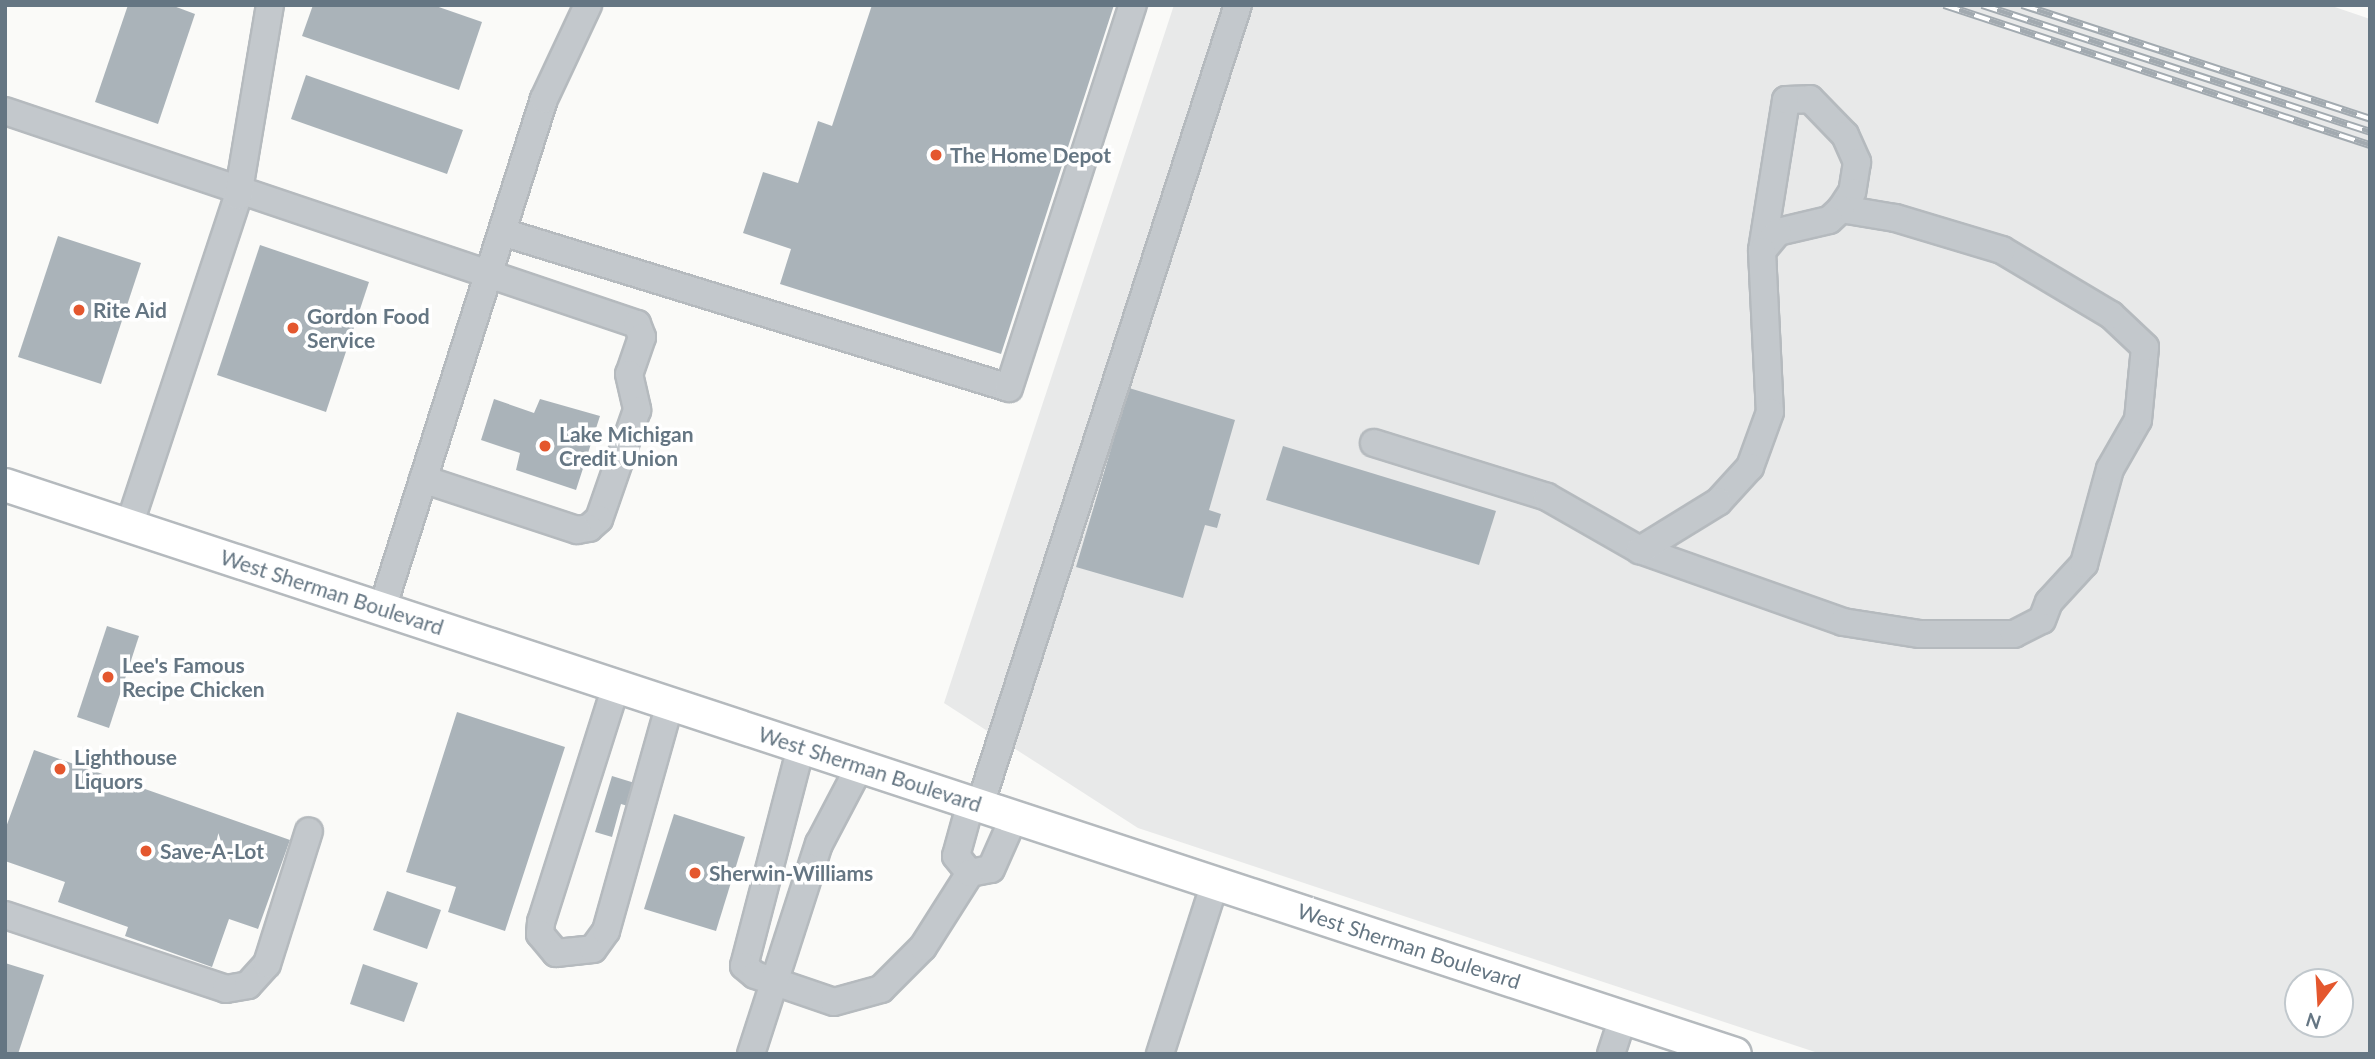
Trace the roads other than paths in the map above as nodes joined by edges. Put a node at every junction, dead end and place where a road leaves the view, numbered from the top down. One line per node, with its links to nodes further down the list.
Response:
1 (270, 5): 6 (street)
2 (589, 5): 8 (street)
3 (1133, 5): 8 (street)
4 (1238, 5): 21 (street)
5 (5, 111): 6 (street)
6 (239, 188): 10 (street); 14 (street)
7 (1841, 209): 9 (street); 9 (street); 15 (street)
8 (502, 232): 10 (street)
9 (1762, 251): 15 (street)
10 (489, 272): 12 (street); 12 (street)
11 (1374, 443): 15 (street)
12 (423, 479): 16 (street)
13 (5, 485): 14 (main road, West Sherman Boulevard)
14 (129, 526): 16 (main road, West Sherman Boulevard)
15 (1640, 550)
16 (382, 609): 17 (main road, West Sherman Boulevard)
17 (616, 686): 18 (main road, West Sherman Boulevard); 18 (street)
18 (670, 704): 19 (main road, West Sherman Boulevard)
19 (801, 747): 20 (main road, West Sherman Boulevard); 27 (street)
20 (860, 766): 21 (main road, West Sherman Boulevard); 27 (street)
21 (975, 804): 22 (main road, West Sherman Boulevard); 24 (street)
22 (1014, 817): 24 (street); 25 (main road, West Sherman Boulevard)
23 (309, 831): 26 (street)
24 (970, 873): 27 (street)
25 (1215, 883): 28 (main road, West Sherman Boulevard); 30 (street)
26 (5, 915)
27 (774, 984): 29 (street)
28 (1623, 1017): 31 (street); 32 (main road, West Sherman Boulevard)
29 (751, 1054)
30 (1160, 1054)
31 (1611, 1054)
32 (1735, 1054)

